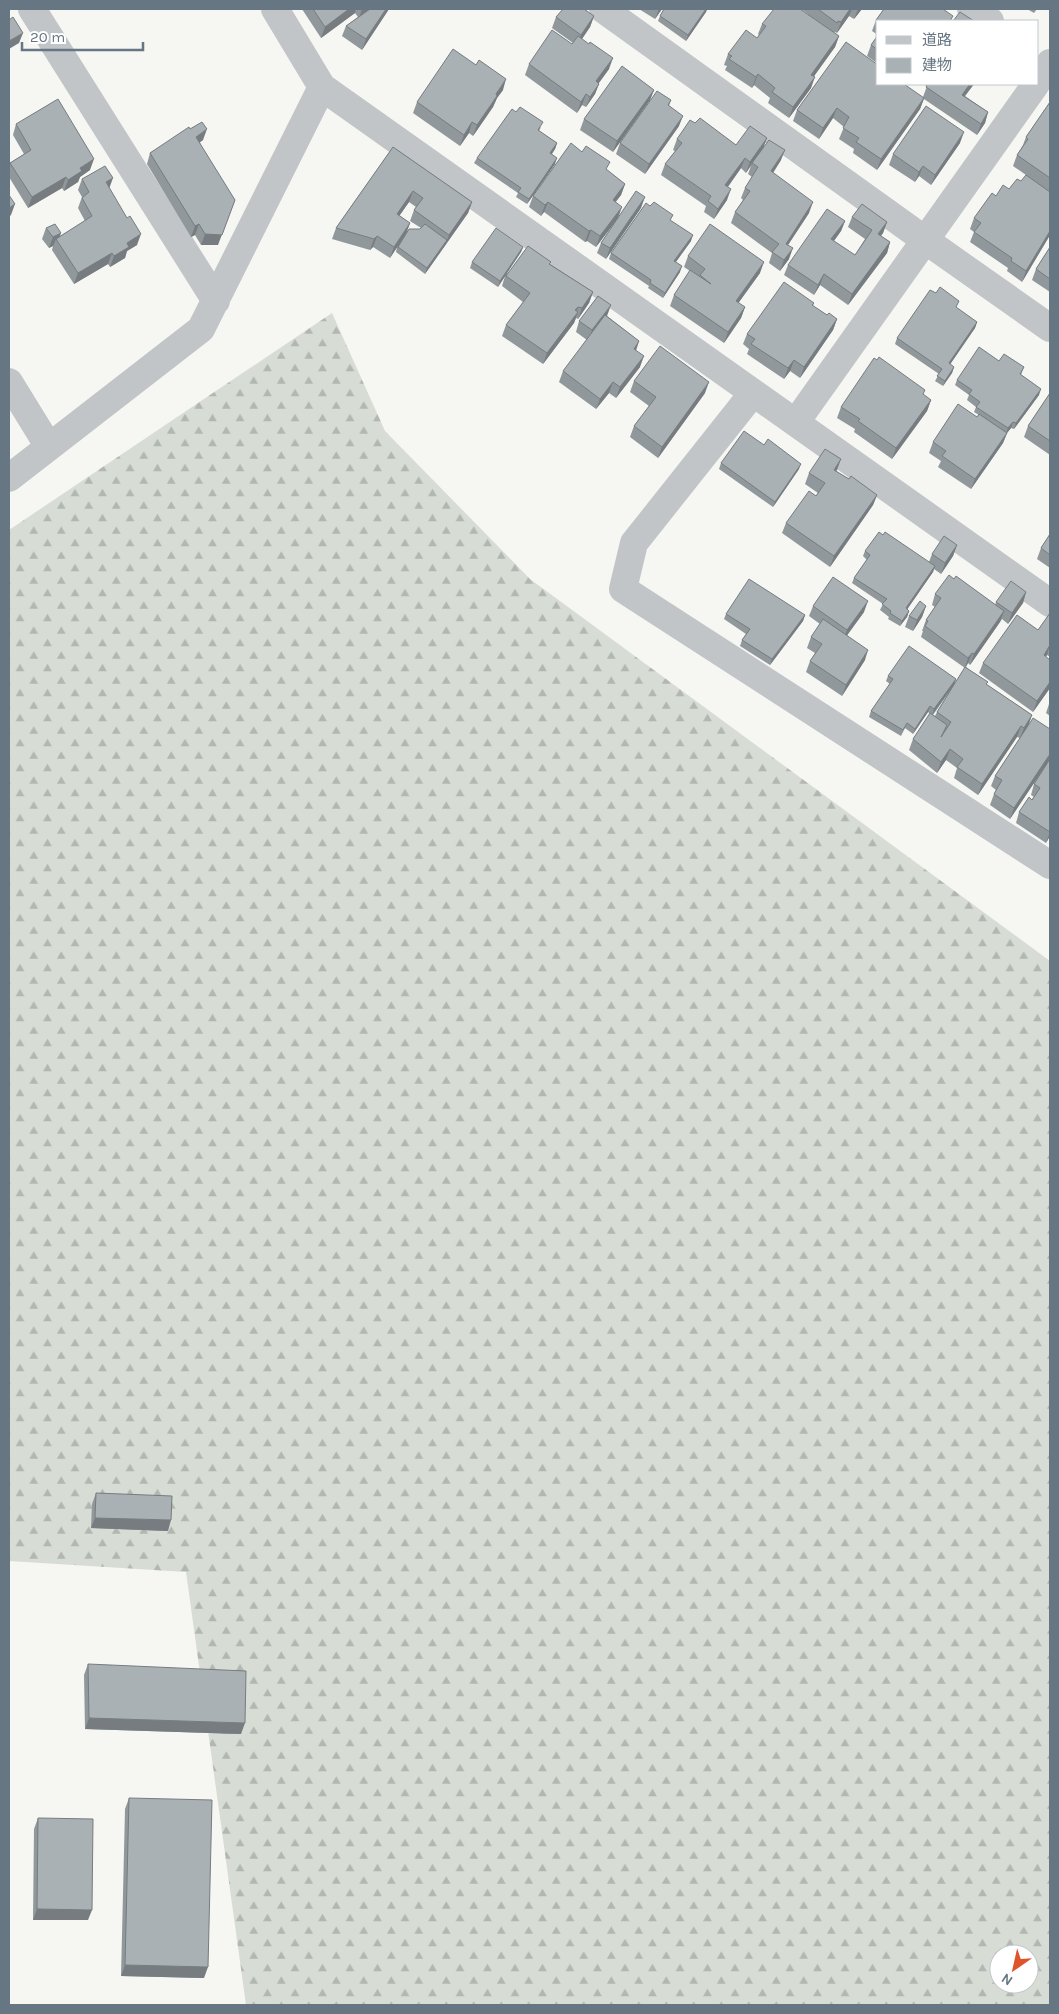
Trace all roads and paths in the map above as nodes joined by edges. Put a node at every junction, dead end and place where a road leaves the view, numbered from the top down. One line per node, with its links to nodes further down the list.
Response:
1 (32, 9): 12 (street)
2 (274, 9): 10 (street)
3 (603, 9): 11 (street)
4 (971, 9): 5 (street)
5 (988, 20)
6 (1039, 54): 7 (street)
7 (1050, 63): 8 (street)
8 (1039, 79)
9 (1035, 85): 11 (street)
10 (322, 87): 12 (street); 15 (street)
11 (925, 240): 13 (street); 16 (street)
12 (216, 300): 17 (street)
13 (1050, 328)
14 (9, 382): 17 (street)
15 (753, 392): 16 (street); 20 (street)
16 (796, 422): 19 (street)
17 (48, 447): 18 (street)
18 (9, 478)
19 (1050, 602)
20 (1050, 865)

